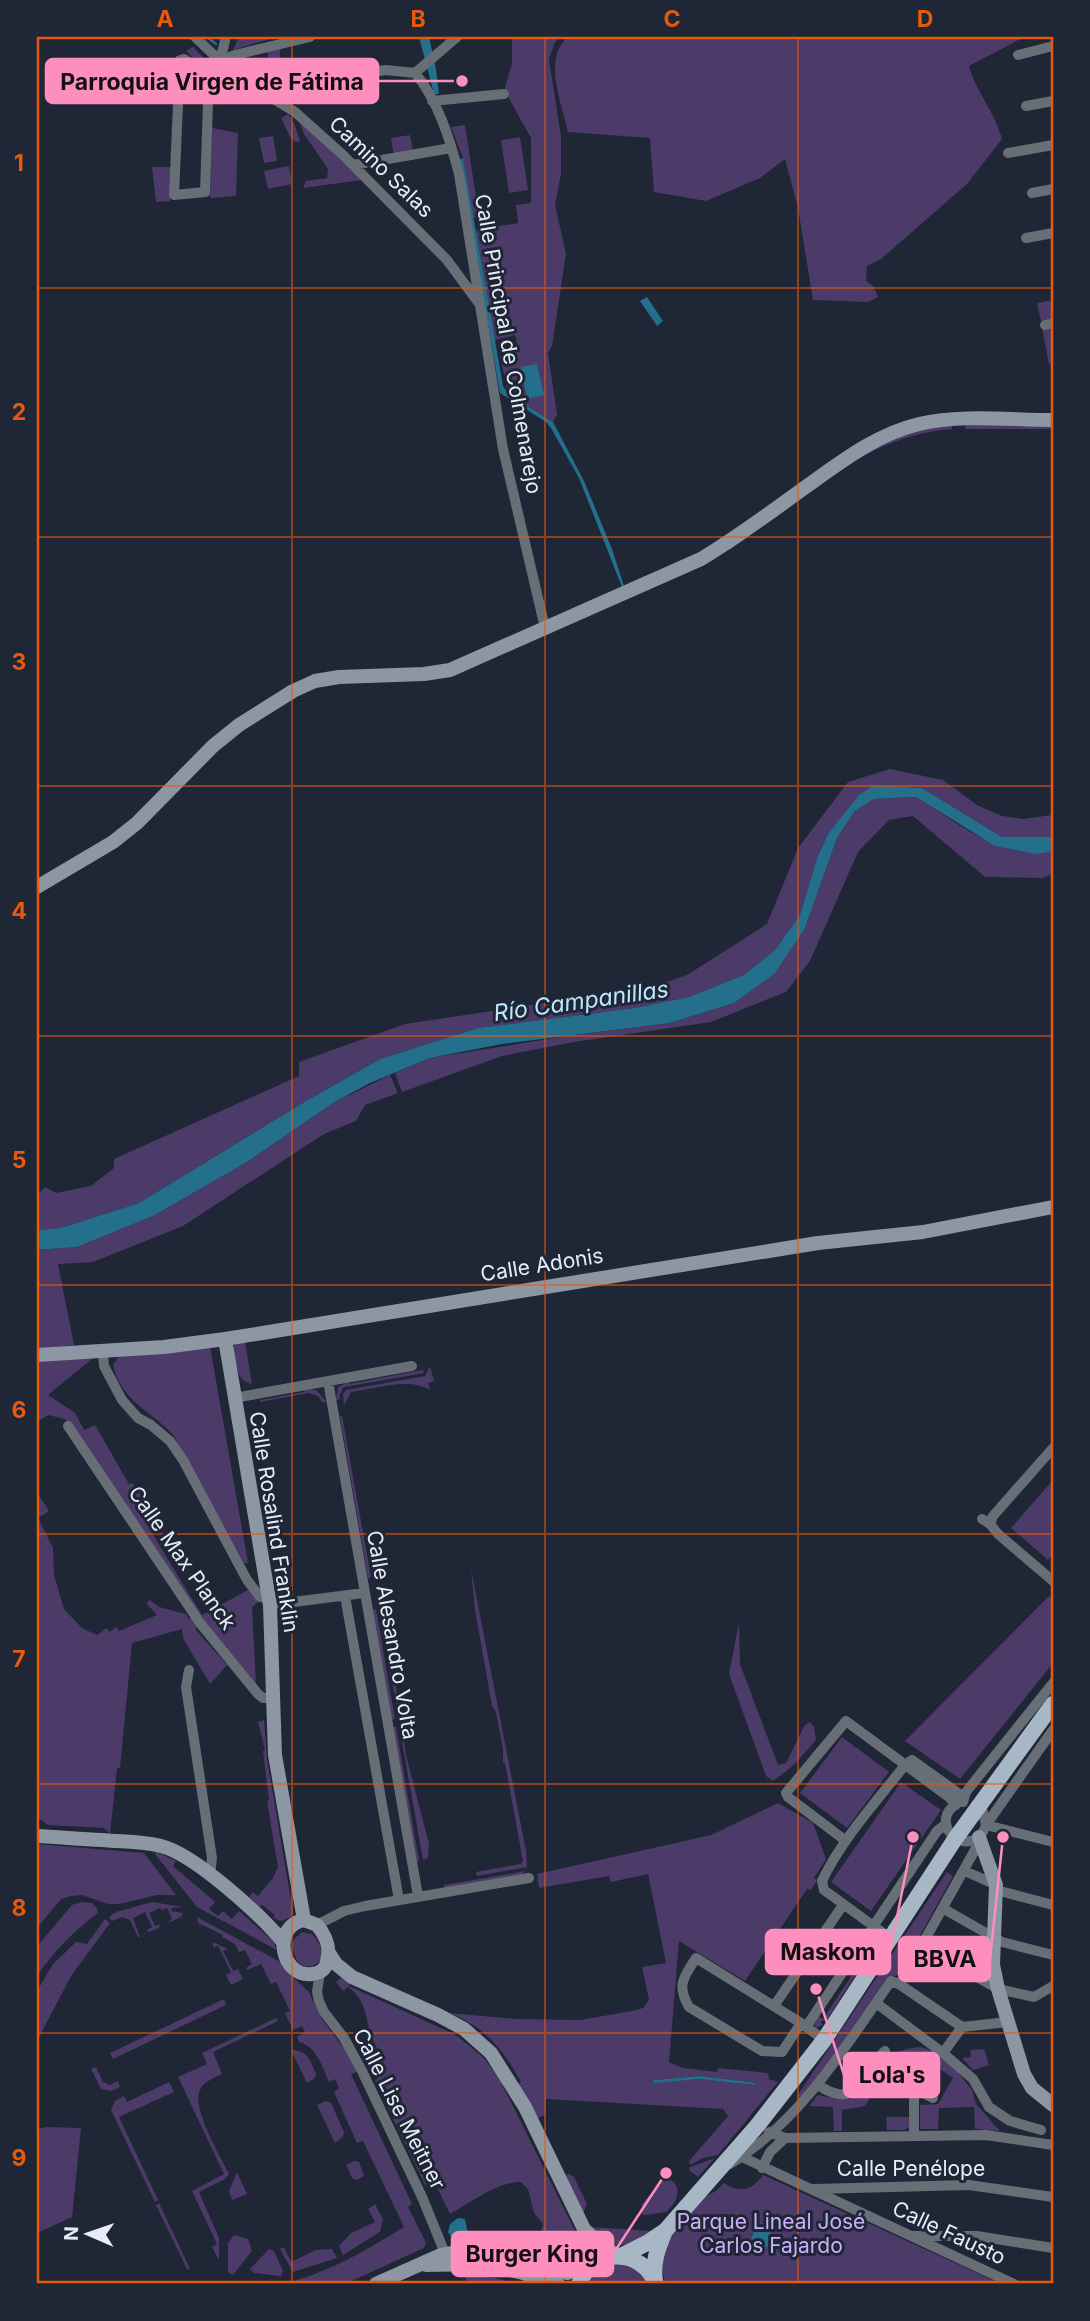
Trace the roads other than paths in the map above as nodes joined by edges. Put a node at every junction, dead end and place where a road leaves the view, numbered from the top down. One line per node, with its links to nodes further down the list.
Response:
1 (195, 37): 7 (street, Camino Salas)
2 (310, 37): 7 (street)
3 (453, 37): 8 (street)
4 (227, 38): 7 (street)
5 (1053, 46): 6 (street)
6 (1017, 55)
7 (220, 61): 10 (street, Camino Salas)
8 (424, 65): 12 (street); 14 (street, Calle Principal de Colmenarejo)
9 (209, 74): 9 (street); 10 (street)
10 (237, 77): 11 (street, Camino Salas)
11 (248, 84): 12 (street); 15 (street, Camino Salas)
12 (279, 86): 15 (street)
13 (505, 94): 14 (street)
14 (432, 100): 19 (street, Calle Principal de Colmenarejo)
15 (275, 101): 21 (street, Camino Salas)
16 (1053, 101): 17 (street)
17 (1026, 106)
18 (1053, 145): 20 (street)
19 (451, 148): 21 (street); 26 (street, Calle Principal de Colmenarejo)
20 (1008, 153)
21 (353, 165): 26 (street, Camino Salas)
22 (1053, 189): 23 (street)
23 (1031, 193)
24 (1053, 233): 25 (street)
25 (1026, 238)
26 (480, 305): 28 (street, Calle Principal de Colmenarejo)
27 (1053, 419): 28 (street)
28 (545, 628): 29 (street)
29 (37, 887)
30 (1053, 1207): 31 (street, Calle Adonis)
31 (225, 1339): 32 (street, Calle Adonis); 36 (street, Calle Rosalind Franklin)
32 (103, 1350): 33 (street, Calle Adonis); 42 (street)
33 (37, 1355)
34 (412, 1366): 35 (street)
35 (328, 1381): 36 (street); 40 (street, Calle Alesandro Volta)
36 (234, 1398): 42 (street, Calle Rosalind Franklin)
37 (68, 1426): 45 (street, Calle Max Planck)
38 (1053, 1448): 39 (street)
39 (1052, 1577)
40 (365, 1592): 41 (street); 61 (street, Calle Alesandro Volta)
41 (345, 1596): 42 (street); 62 (street, Calle Alesandro Volta)
42 (270, 1601): 45 (street, Calle Rosalind Franklin)
43 (189, 1670): 58 (street)
44 (1053, 1684): 49 (street)
45 (274, 1698): 67 (street, Calle Rosalind Franklin)
46 (1053, 1704): 50 (main road)
47 (1053, 1730): 52 (street)
48 (905, 1765): 49 (street); 55 (street); 55 (street)
49 (959, 1803): 50 (street); 51 (street)
50 (979, 1807): 52 (street); 54 (main road)
51 (946, 1824): 54 (street); 68 (street)
52 (982, 1835): 54 (street); 56 (street); 57 (street); 60 (street)
53 (37, 1836): 58 (street)
54 (955, 1839): 70 (main road)
55 (846, 1841): 63 (street)
56 (1053, 1842)
57 (965, 1871): 60 (street); 65 (street)
58 (210, 1875): 66 (street)
59 (529, 1878): 61 (street)
60 (996, 1888): 64 (street); 69 (street)
61 (418, 1896): 62 (street)
62 (399, 1900): 67 (street)
63 (843, 1905): 68 (street); 81 (street)
64 (1053, 1905)
65 (944, 1909): 69 (street); 72 (street)
66 (258, 1916): 67 (street); 71 (street)
67 (304, 1924): 71 (street); 73 (street)
68 (873, 1926): 70 (street); 83 (street)
69 (993, 1937): 74 (street); 79 (street)
70 (890, 1938): 85 (main road)
71 (283, 1942): 75 (street)
72 (922, 1947): 77 (street); 79 (street)
73 (329, 1954): 75 (street); 76 (street)
74 (1053, 1955)
75 (320, 1972): 76 (street); 106 (street, Calle Lise Meitner)
76 (352, 1977): 101 (street)
77 (900, 1984): 80 (street); 84 (street)
78 (1053, 1986): 79 (street)
79 (998, 1989): 82 (street)
80 (876, 2003): 87 (street); 88 (street)
81 (775, 2006): 83 (street); 83 (street)
82 (1008, 2022): 84 (street); 90 (street)
83 (804, 2025): 85 (street)
84 (962, 2027): 87 (street)
85 (824, 2040): 91 (main road)
86 (885, 2051): 88 (street)
87 (943, 2053): 92 (street)
88 (818, 2085): 91 (street)
89 (933, 2098): 93 (street)
90 (1053, 2105)
91 (764, 2130): 94 (street); 96 (street); 98 (main road)
92 (1041, 2130)
93 (914, 2136): 94 (street); 95 (street)
94 (785, 2138): 97 (street)
95 (1053, 2145)
96 (742, 2157): 97 (street, Calle Fausto); 98 (street)
97 (762, 2168): 99 (street, Calle Fausto)
98 (718, 2172): 102 (main road)
99 (810, 2189): 100 (street, Calle Penélope); 103 (street, Calle Fausto)
100 (1053, 2197)
101 (584, 2229): 105 (street); 107 (street)
102 (665, 2231): 105 (main road); 108 (main road)
103 (910, 2236): 104 (street); 112 (street, Calle Fausto)
104 (1053, 2248)
105 (619, 2256): 107 (main road); 108 (main road)
106 (447, 2259): 107 (street); 109 (street); 110 (street)
107 (590, 2266): 111 (main road)
108 (655, 2283)
109 (376, 2284)
110 (558, 2284)
111 (579, 2284)
112 (1014, 2284)

